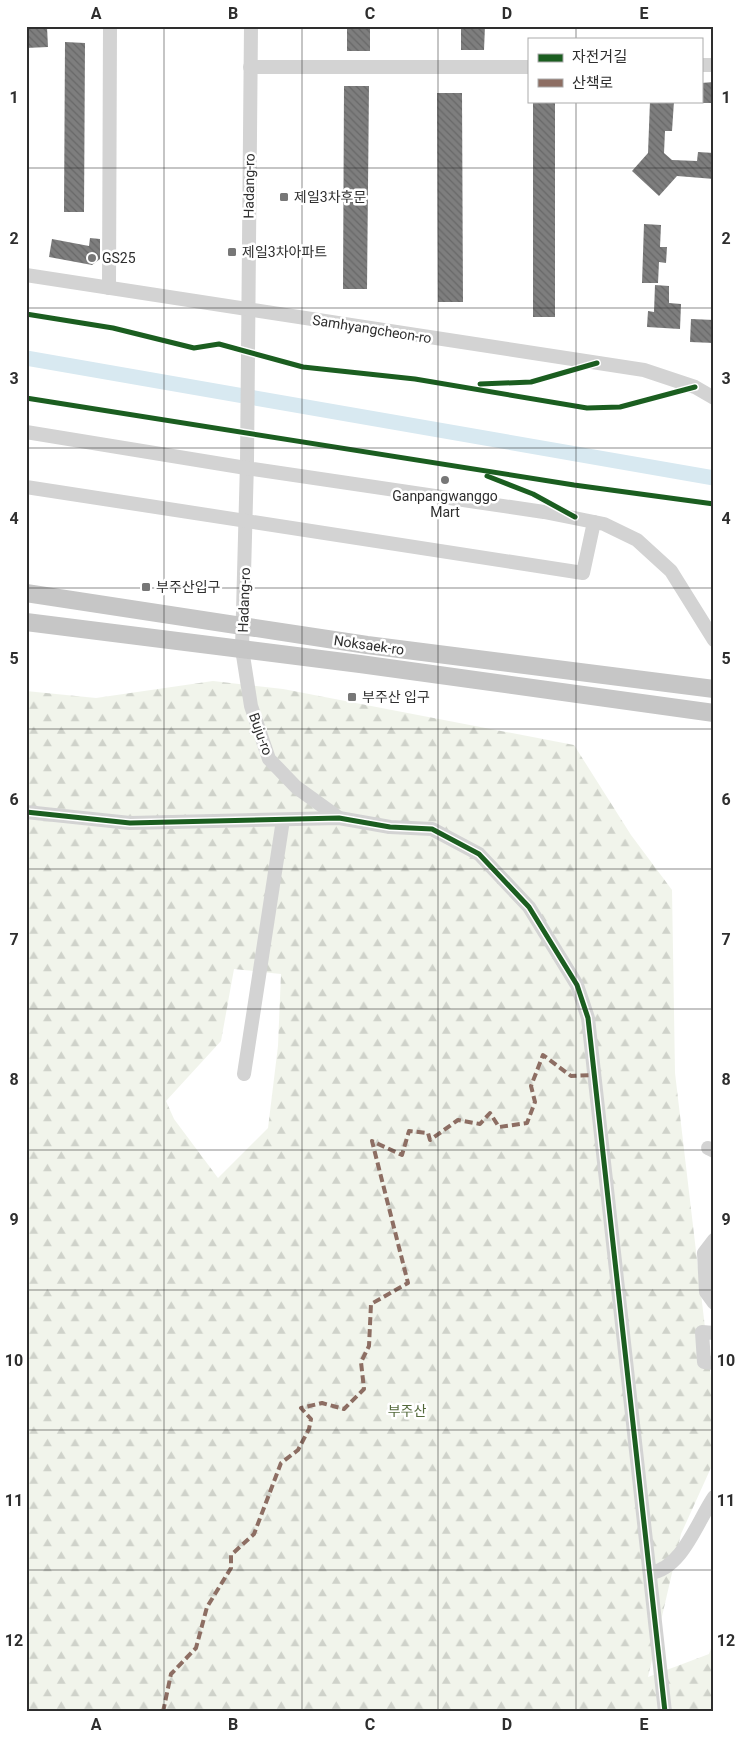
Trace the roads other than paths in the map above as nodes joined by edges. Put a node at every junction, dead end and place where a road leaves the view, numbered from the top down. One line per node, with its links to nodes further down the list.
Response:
1 (110, 26): 6 (street)
2 (251, 26): 4 (street, Hadang-ro)
3 (528, 66): 4 (street)
4 (250, 68): 7 (street, Hadang-ro)
5 (26, 275): 6 (street, Samhyangcheon-ro)
6 (109, 288): 7 (street, Samhyangcheon-ro)
7 (248, 310): 8 (street, Samhyangcheon-ro); 10 (street, Hadang-ro)
8 (714, 398)
9 (26, 432): 10 (street)
10 (247, 465): 12 (street, Hadang-ro); 13 (street)
11 (26, 487): 12 (street)
12 (246, 522): 13 (street); 16 (street, Hadang-ro)
13 (594, 522): 17 (street)
14 (26, 593): 16 (main road, Noksaek-ro)
15 (26, 622): 18 (main road, Noksaek-ro)
16 (244, 626): 18 (street, Hadang-ro); 19 (main road, Noksaek-ro)
17 (714, 640)
18 (242, 649): 20 (main road, Noksaek-ro); 22 (street, Buju-ro)
19 (714, 689)
20 (714, 713)
21 (26, 812): 23 (street)
22 (339, 818): 23 (street); 30 (street)
23 (283, 820): 24 (street)
24 (244, 1074)
25 (714, 1240): 26 (street)
26 (714, 1303)
27 (714, 1332): 28 (street)
28 (714, 1363)
29 (714, 1498): 30 (street)
30 (650, 1573): 31 (street)
31 (665, 1712)

